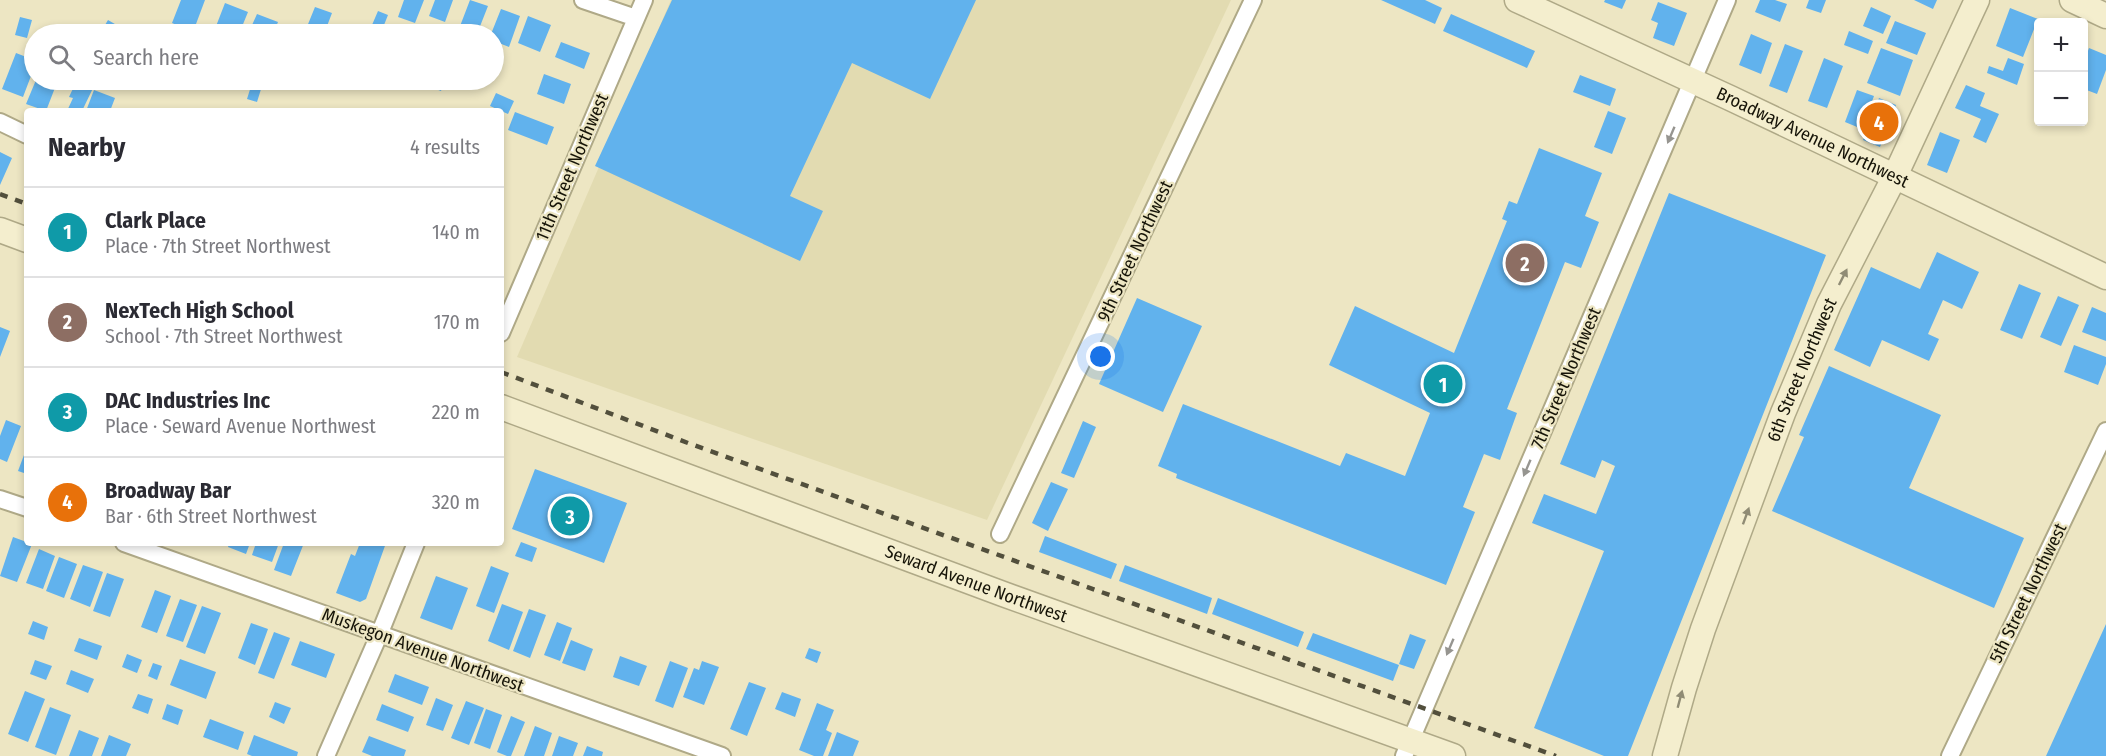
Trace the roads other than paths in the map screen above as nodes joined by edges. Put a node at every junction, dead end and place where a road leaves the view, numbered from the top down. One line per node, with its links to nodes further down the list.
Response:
1 (584, 0): 9 (street)
2 (644, 0): 9 (street, 11th Street Northwest)
3 (1253, 0): 22 (street, 9th Street Northwest)
4 (1727, 0): 10 (street, 7th Street Northwest)
5 (1977, 0): 13 (street, 6th Street Northwest)
6 (2072, 0): 8 (street)
7 (1523, 1): 10 (street, Broadway Avenue Northwest)
8 (2106, 16)
9 (636, 18): 17 (street, 11th Street Northwest)
10 (1694, 81): 13 (street, Broadway Avenue Northwest); 26 (street, 7th Street Northwest, one-way to 26)
11 (0, 122): 12 (street)
12 (24, 134)
13 (1895, 176): 16 (street, Broadway Avenue Northwest); 30 (street, 6th Street Northwest, one-way to 13)
14 (0, 230): 15 (street)
15 (24, 239)
16 (2106, 277)
17 (504, 326)
18 (504, 408): 26 (street, Seward Avenue Northwest)
19 (2106, 431): 31 (street, 5th Street Northwest)
20 (0, 499): 21 (street)
21 (24, 507)
22 (1000, 534)
23 (132, 546): 25 (street, Muskegon Avenue Northwest)
24 (415, 546): 25 (street)
25 (379, 635): 27 (street); 28 (street, Muskegon Avenue Northwest)
26 (1407, 748): 29 (street, Seward Avenue Northwest)
27 (326, 756)
28 (722, 756)
29 (1454, 756)
30 (1665, 756)
31 (1950, 756)

